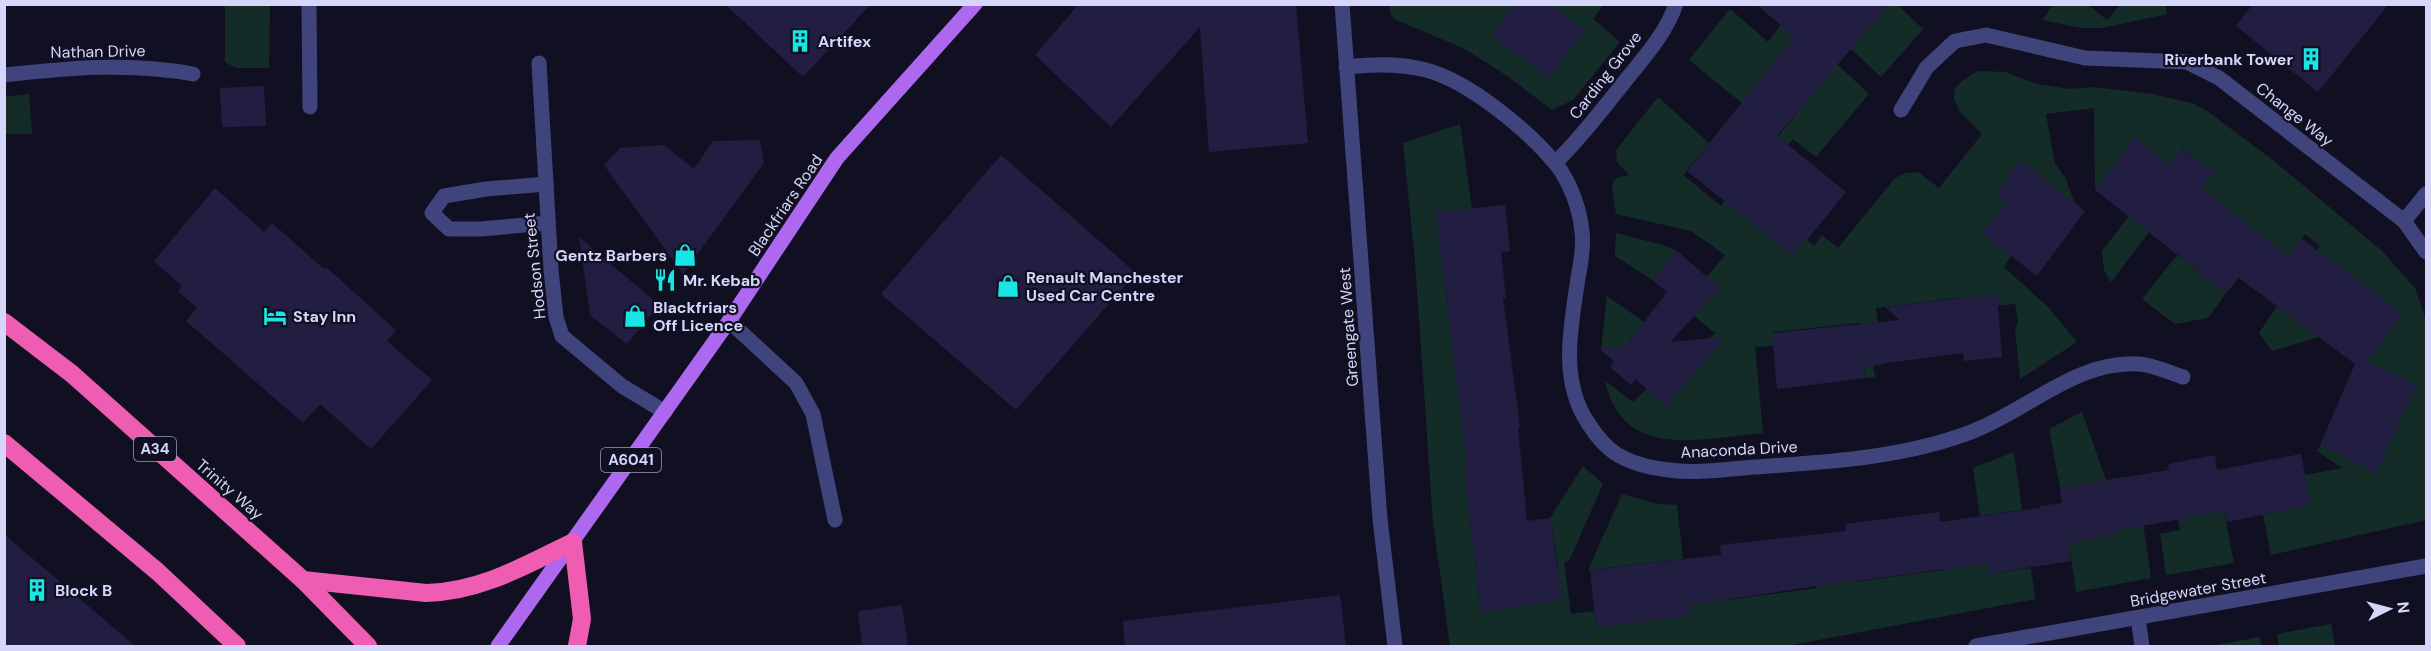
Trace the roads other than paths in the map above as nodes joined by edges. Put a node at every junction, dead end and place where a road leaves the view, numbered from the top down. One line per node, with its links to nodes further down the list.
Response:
1 (309, 4): 9 (street)
2 (975, 4): 17 (main road, Blackfriars Road / A6041)
3 (1342, 4): 6 (street, Greengate West)
4 (1676, 4): 11 (street, Carding Grove)
5 (539, 63): 12 (street, Hodson Street)
6 (1346, 67): 11 (street, Anaconda Drive); 31 (street, Greengate West)
7 (193, 74): 8 (street, Nathan Drive)
8 (4, 75)
9 (310, 107)
10 (1900, 110): 14 (street, Change Way)
11 (1555, 163): 19 (street, Anaconda Drive)
12 (546, 184): 15 (street, Hodson Street); 15 (street)
13 (2427, 195): 14 (street)
14 (2404, 221): 16 (street, Change Way)
15 (547, 223): 20 (street, Hodson Street)
16 (2427, 252)
17 (729, 321): 20 (main road, Blackfriars Road / A6041); 22 (street)
18 (4, 322): 25 (highway, Trinity Way / A34)
19 (2183, 377)
20 (665, 412): 23 (main road, Blackfriars Road / A6041)
21 (4, 443): 27 (highway)
22 (835, 520)
23 (573, 542): 25 (highway); 29 (main road, Blackfriars Road / A6041); 30 (highway)
24 (2427, 566): 26 (street, Bridgewater Street)
25 (303, 580): 28 (highway, Trinity Way / A34)
26 (2138, 618): 32 (street, Bridgewater Street); 33 (street)
27 (237, 646)
28 (368, 646)
29 (498, 646)
30 (577, 646)
31 (1395, 646)
32 (1976, 646)
33 (2142, 646)

